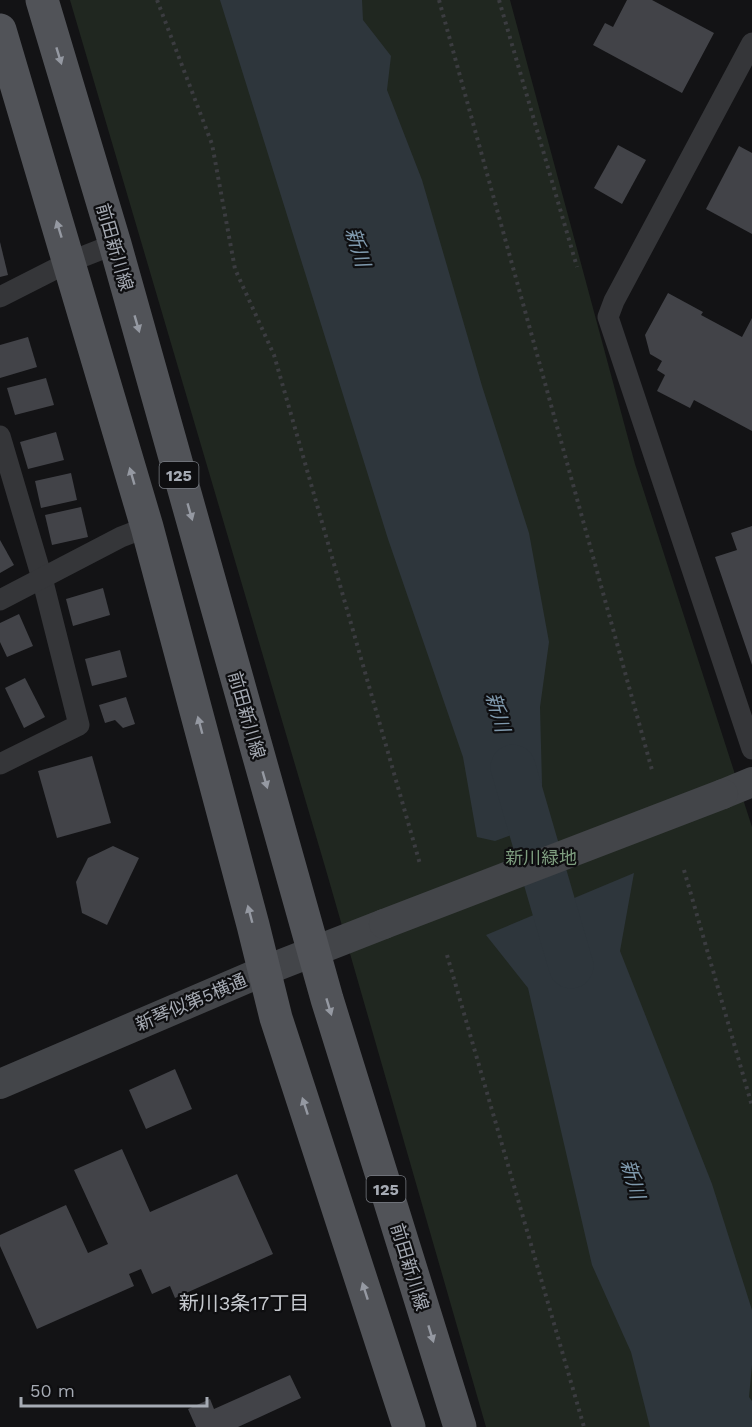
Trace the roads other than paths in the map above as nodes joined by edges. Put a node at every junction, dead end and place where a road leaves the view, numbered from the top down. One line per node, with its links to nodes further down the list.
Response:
1 (42, 0): 4 (main road, 前田新川線 / 125, one-way to 4)
2 (0, 30): 5 (main road, 125, one-way to 2)
3 (752, 43): 11 (street)
4 (115, 243): 5 (street); 14 (main road, 前田新川線 / 125, one-way to 14)
5 (69, 262): 6 (street); 8 (main road, 125, one-way to 5)
6 (0, 297)
7 (1, 445): 9 (street)
8 (147, 526): 9 (street); 15 (main road, 125, one-way to 8)
9 (42, 578): 10 (street); 12 (street)
10 (0, 600)
11 (752, 749)
12 (0, 765)
13 (752, 782): 14 (street, 新琴似第5横通, bridge)
14 (313, 951): 15 (street, 新琴似第5横通); 18 (main road, 前田新川線 / 125, one-way to 18)
15 (264, 970): 16 (street, 新琴似第5横通); 17 (main road, 125, one-way to 15)
16 (0, 1084)
17 (409, 1427)
18 (460, 1427)

